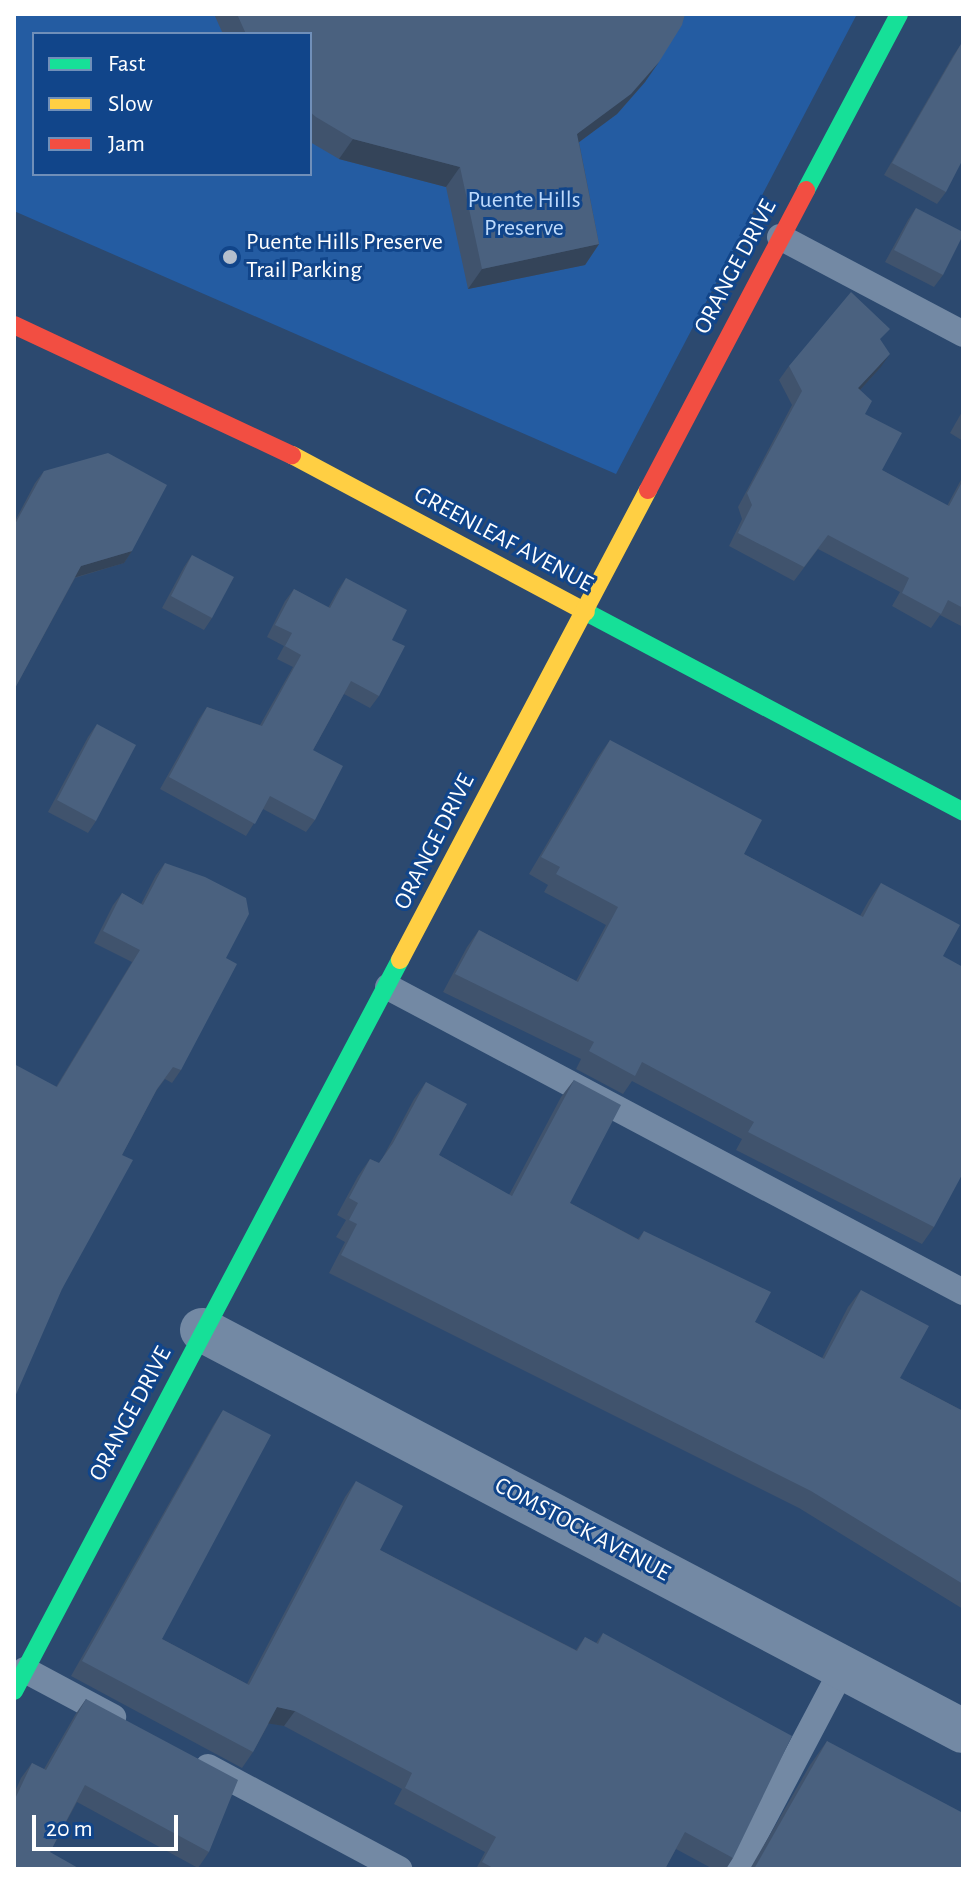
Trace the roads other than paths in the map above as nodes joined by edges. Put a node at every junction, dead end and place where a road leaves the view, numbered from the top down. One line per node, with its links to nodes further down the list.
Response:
1 (899, 14): 2 (street, ORANGE DRIVE)
2 (780, 237): 4 (lane); 5 (street, ORANGE DRIVE)
3 (14, 325): 5 (street, GREENLEAF AVENUE)
4 (963, 334)
5 (581, 608): 6 (street, GREENLEAF AVENUE); 7 (street, ORANGE DRIVE)
6 (963, 812)
7 (388, 987): 8 (lane); 9 (street, ORANGE DRIVE)
8 (963, 1292)
9 (202, 1330): 10 (street, COMSTOCK AVENUE); 11 (street, ORANGE DRIVE)
10 (843, 1668): 13 (street, COMSTOCK AVENUE); 16 (lane)
11 (19, 1680): 12 (lane)
12 (136, 1729)
13 (963, 1731)
14 (177, 1751): 15 (lane)
15 (399, 1869)
16 (737, 1869)

